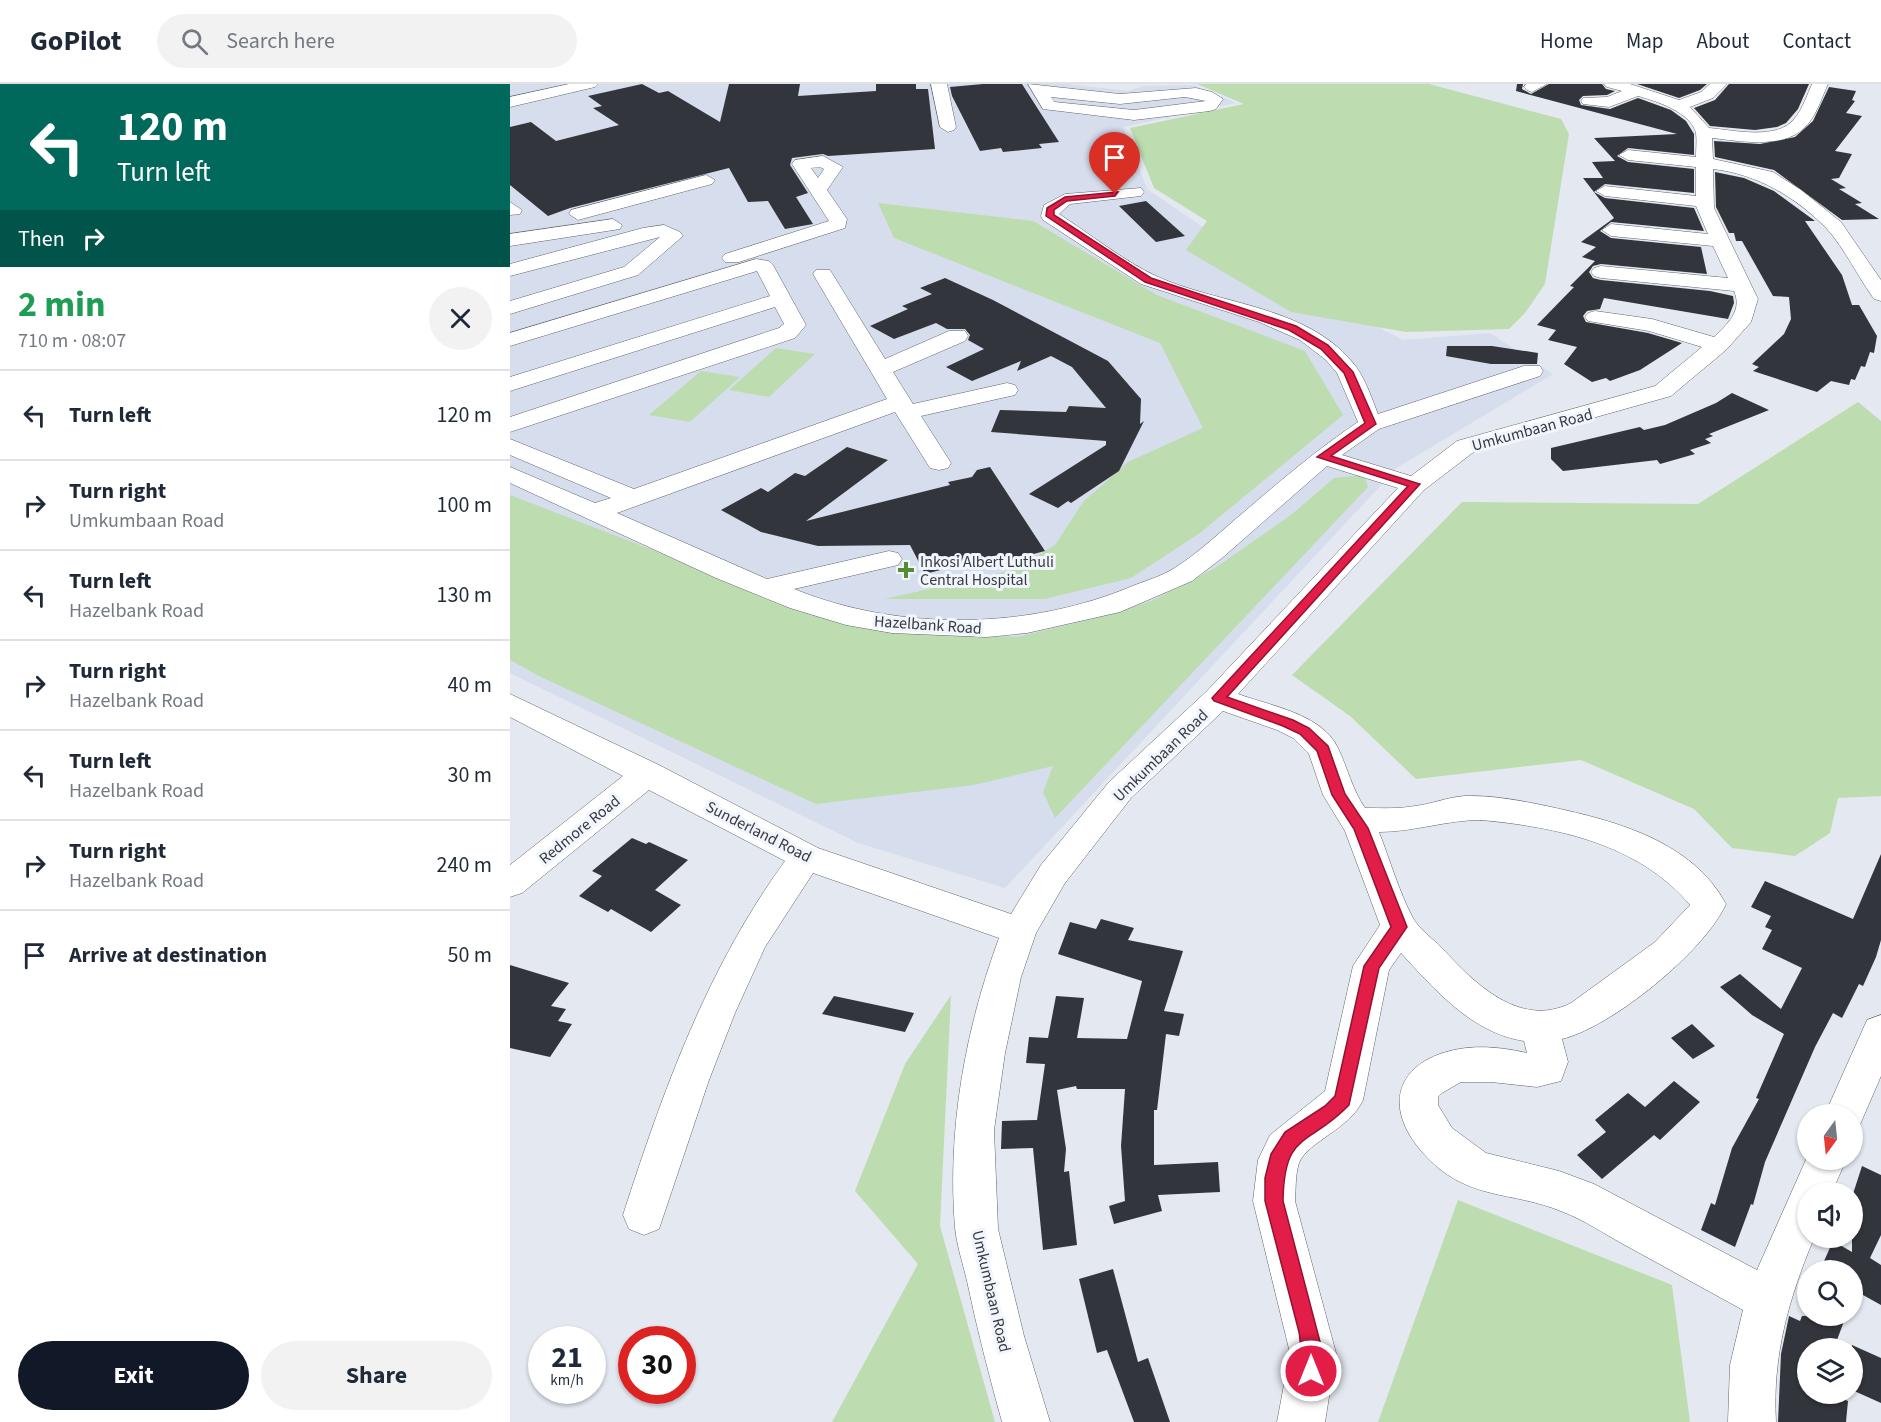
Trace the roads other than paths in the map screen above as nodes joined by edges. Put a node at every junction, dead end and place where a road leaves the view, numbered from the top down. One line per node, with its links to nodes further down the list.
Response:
1 (541, 84): 8 (street)
2 (590, 84): 11 (street)
3 (1612, 84): 9 (street)
4 (1719, 84): 12 (street)
5 (1820, 84): 14 (street)
6 (942, 86): 13 (street)
7 (1039, 88): 7 (street)
8 (510, 91)
9 (1636, 91): 10 (street); 12 (street)
10 (1589, 101)
11 (510, 102)
12 (1678, 106): 14 (street)
13 (948, 127)
14 (1704, 132): 16 (street, Umkumbaan Road)
15 (1628, 155): 16 (street)
16 (1704, 163): 21 (street, Umkumbaan Road); 37 (street)
17 (706, 180): 24 (street)
18 (818, 189): 36 (street)
19 (1605, 191): 21 (street)
20 (1135, 192): 55 (street)
21 (1705, 202): 28 (street, Umkumbaan Road)
22 (511, 213): 24 (street)
23 (656, 219): 24 (street); 30 (street); 36 (street)
24 (537, 225): 26 (street); 27 (street)
25 (1611, 230): 28 (street)
26 (510, 232)
27 (510, 240)
28 (1720, 241): 34 (street, Umkumbaan Road)
29 (664, 244): 31 (street); 35 (street); 39 (street)
30 (510, 255)
31 (510, 270)
32 (1602, 272): 34 (street)
33 (823, 274): 48 (street)
34 (1743, 286): 45 (street, Umkumbaan Road)
35 (510, 288)
36 (631, 291): 41 (street)
37 (1881, 295)
38 (780, 298): 41 (street); 44 (street); 47 (street); 50 (street)
39 (510, 308)
40 (1594, 316): 45 (street)
41 (556, 318): 42 (street); 44 (street); 46 (street)
42 (510, 324)
43 (957, 336): 48 (street)
44 (580, 339): 46 (street); 47 (street)
45 (1718, 345): 63 (street, Umkumbaan Road)
46 (515, 349)
47 (599, 356): 50 (street); 51 (street)
48 (882, 369): 53 (street)
49 (1532, 371): 55 (street, Hazelbank Road)
50 (625, 379): 54 (street); 56 (street)
51 (510, 384)
52 (1007, 390): 53 (street)
53 (903, 407): 58 (street); 61 (street)
54 (510, 408)
55 (1371, 424): 60 (street, Hazelbank Road)
56 (510, 425)
57 (850, 429): 58 (street)
58 (793, 445): 64 (street); 65 (street)
59 (510, 446): 65 (street)
60 (1323, 457): 63 (street); 68 (street, Hazelbank Road)
61 (939, 463)
62 (510, 474): 66 (street, Hazelbank Road)
63 (1415, 484): 69 (street, Umkumbaan Road)
64 (699, 485)
65 (633, 498): 66 (street)
66 (596, 512): 68 (street, Hazelbank Road)
67 (889, 559): 68 (street)
68 (764, 588)
69 (1218, 698): 72 (street); 76 (street, Umkumbaan Road)
70 (510, 704): 71 (street, Sunderland Road)
71 (648, 773): 73 (street, Sunderland Road); 74 (street, Redmore Road)
72 (1355, 820): 75 (street); 77 (street)
73 (806, 857): 76 (street, Sunderland Road); 80 (street)
74 (510, 885)
75 (1400, 927): 77 (street); 84 (street)
76 (1019, 931): 83 (street, Umkumbaan Road)
77 (1540, 1027): 82 (street)
78 (1881, 1031): 79 (street)
79 (1849, 1104)
80 (644, 1215)
81 (1797, 1229): 82 (street)
82 (1769, 1300): 85 (street)
83 (1026, 1422)
84 (1301, 1422)
85 (1752, 1422)

